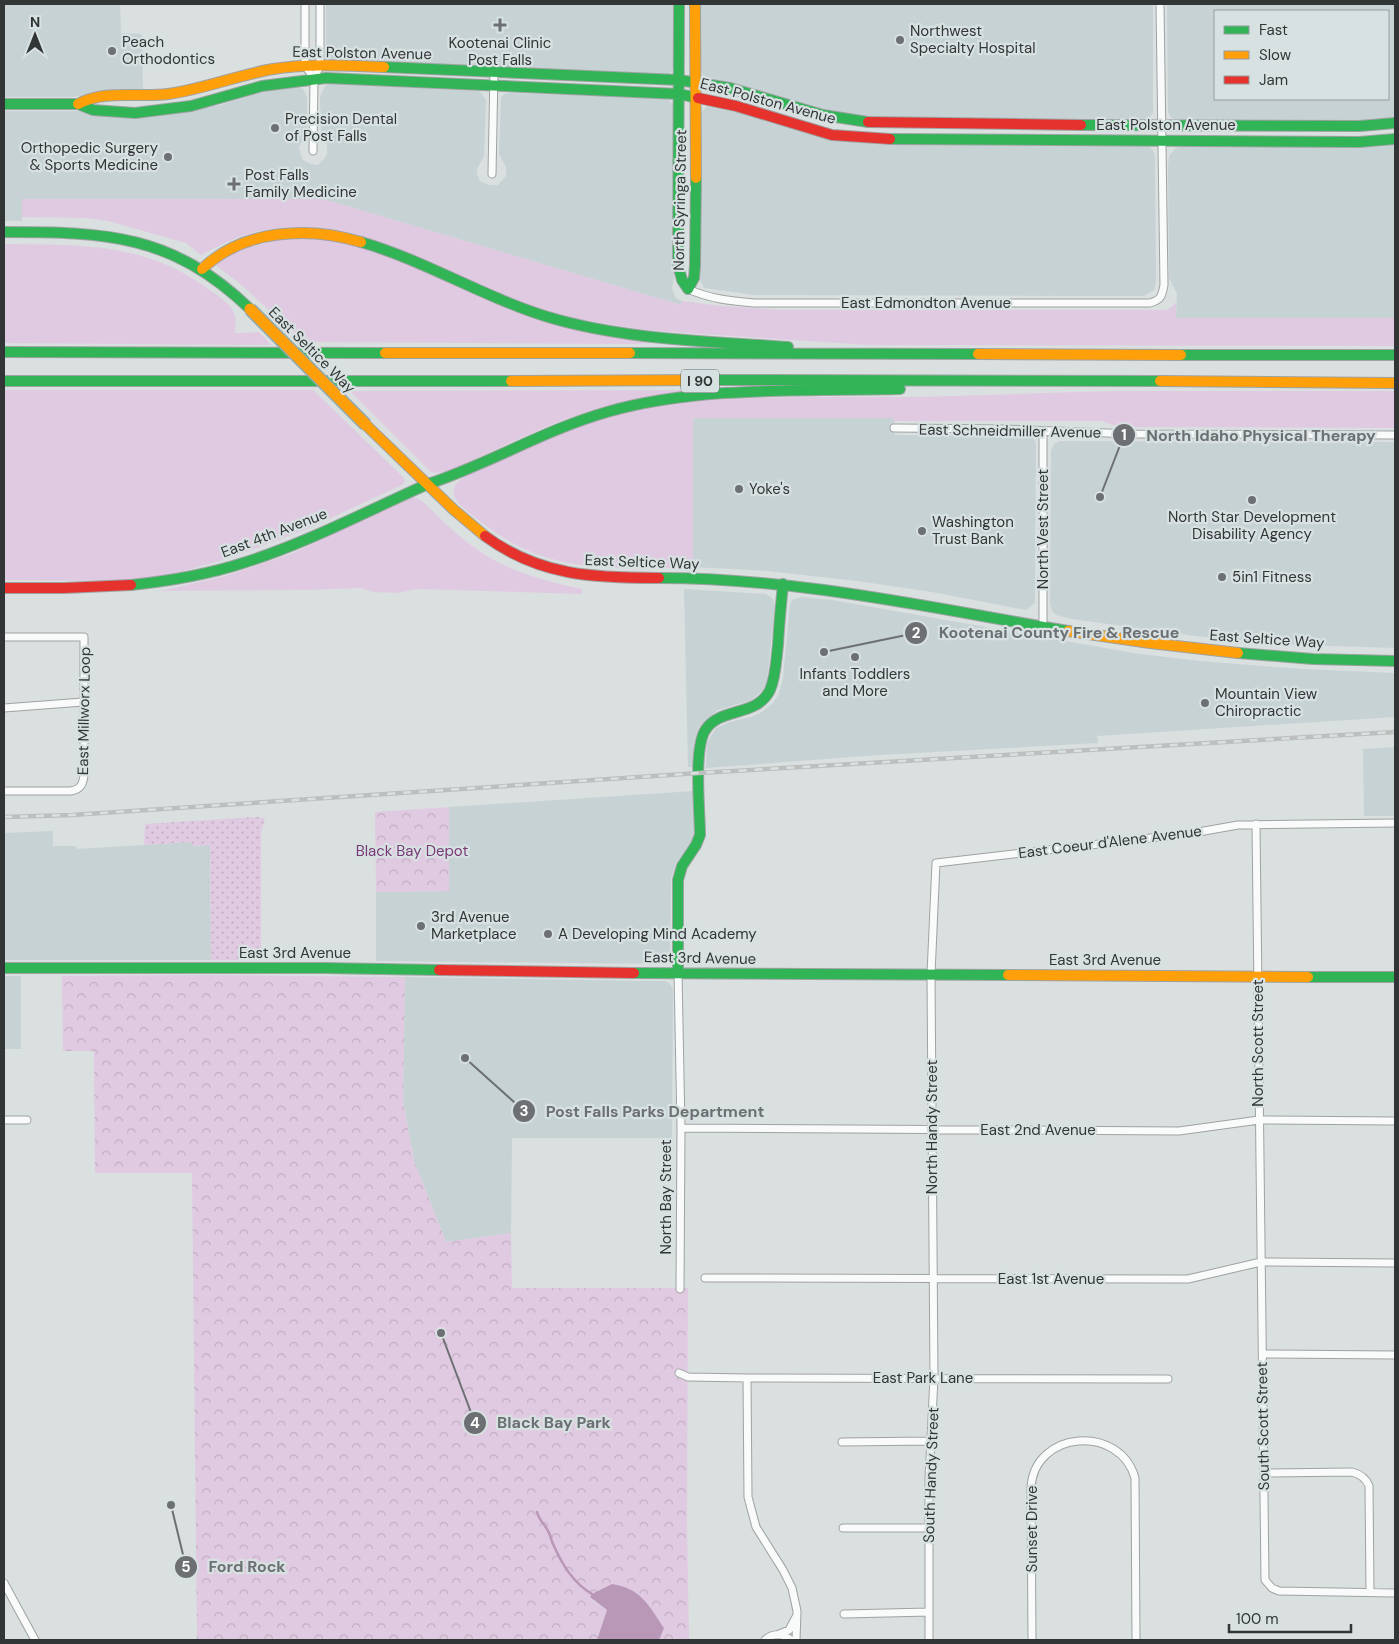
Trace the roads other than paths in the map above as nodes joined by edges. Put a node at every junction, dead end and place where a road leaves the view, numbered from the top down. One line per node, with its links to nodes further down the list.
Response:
1 (305, 4): 6 (street)
2 (320, 4): 7 (street)
3 (679, 4): 10 (main road, North Syringa Street)
4 (695, 4): 11 (main road, North Syringa Street)
5 (1160, 4): 18 (street)
6 (305, 66): 7 (main road, East Polston Avenue); 9 (street); 16 (main road, East Polston Avenue)
7 (320, 66): 8 (main road, East Polston Avenue); 9 (street)
8 (494, 72): 10 (main road, East Polston Avenue); 12 (street)
9 (314, 78): 12 (main road, East Polston Avenue); 16 (main road, East Polston Avenue); 21 (street)
10 (680, 80): 11 (main road, East Polston Avenue); 13 (main road, North Syringa Street)
11 (696, 82): 14 (main road, North Syringa Street); 18 (main road, East Polston Avenue)
12 (495, 85): 13 (main road, East Polston Avenue); 22 (street)
13 (680, 94): 14 (main road, East Polston Avenue); 25 (main road, North Syringa Street)
14 (696, 97): 20 (main road, East Polston Avenue); 25 (main road, North Syringa Street)
15 (4, 104): 16 (main road, East Polston Avenue)
16 (78, 104)
17 (1395, 123): 18 (main road, East Polston Avenue)
18 (1163, 125): 20 (street)
19 (1395, 139): 20 (main road, East Polston Avenue)
20 (1163, 140): 25 (street, East Edmondton Avenue)
21 (314, 151)
22 (492, 174)
23 (4, 232): 24 (main road, East Seltice Way)
24 (202, 269): 27 (main road); 35 (main road, East Seltice Way, bridge)
25 (688, 289)
26 (4, 352): 27 (main road, I 90)
27 (895, 354): 28 (main road, I 90)
28 (1395, 355)
29 (1088, 380): 30 (main road, I 90); 31 (main road, I 90); 35 (main road, East 4th Avenue)
30 (4, 381)
31 (1395, 383)
32 (894, 428): 33 (street, East Schneidmiller Avenue)
33 (1043, 431): 34 (street, East Schneidmiller Avenue); 38 (street, North Vest Street)
34 (1395, 435)
35 (428, 484): 36 (main road, East Seltice Way); 37 (main road, East 4th Avenue)
36 (783, 584): 38 (main road, East Seltice Way); 47 (main road, North Bay Street)
37 (4, 588)
38 (1043, 627): 40 (main road, East Seltice Way)
39 (4, 637): 41 (street, East Millworx Loop)
40 (1395, 661)
41 (83, 702): 42 (street); 43 (street, East Millworx Loop)
42 (4, 708)
43 (4, 791)
44 (1395, 823): 45 (street, East Coeur d'Alene Avenue)
45 (1256, 824): 48 (street, East Coeur d'Alene Avenue); 49 (street, North Scott Street)
46 (4, 968): 47 (main road, East 3rd Avenue)
47 (678, 973): 48 (main road, East 3rd Avenue); 55 (street, North Bay Street)
48 (931, 974): 49 (main road, East 3rd Avenue); 56 (street, North Handy Street)
49 (1258, 977): 50 (main road, East 3rd Avenue); 53 (street, North Scott Street)
50 (1395, 977)
51 (4, 1120): 52 (street)
52 (27, 1120)
53 (1259, 1120): 54 (street, East 2nd Avenue); 56 (street, East 2nd Avenue); 57 (street, North Scott Street)
54 (1395, 1121)
55 (681, 1128): 56 (street, East 2nd Avenue); 61 (street, North Bay Street)
56 (932, 1130): 60 (street, North Handy Street)
57 (1261, 1262): 58 (street, East 1st Avenue); 60 (street, East 1st Avenue); 62 (street, South Scott Street)
58 (1395, 1264)
59 (706, 1278): 60 (street, East 1st Avenue)
60 (933, 1279): 66 (street, South Handy Street)
61 (680, 1289)
62 (1263, 1354): 63 (street); 70 (street, South Scott Street)
63 (1395, 1355)
64 (679, 1373): 65 (street, East Park Lane)
65 (747, 1378): 66 (street, East Park Lane); 76 (street)
66 (934, 1378): 67 (street, East Park Lane); 69 (street, South Handy Street)
67 (1168, 1379)
68 (842, 1442): 69 (street)
69 (931, 1442): 72 (street, South Handy Street)
70 (1264, 1473): 74 (street, South Scott Street); 74 (street)
71 (844, 1528): 72 (street)
72 (929, 1528): 77 (street, South Handy Street)
73 (4, 1583): 80 (street)
74 (1370, 1592): 75 (street)
75 (1395, 1593)
76 (798, 1612): 79 (street); 83 (street)
77 (929, 1612): 78 (street); 84 (street, South Handy Street)
78 (844, 1614)
79 (777, 1634): 81 (street); 82 (street)
80 (35, 1640)
81 (765, 1640)
82 (791, 1640)
83 (796, 1640)
84 (929, 1640)
85 (1032, 1640): 86 (street, Sunset Drive)
86 (1136, 1640)

